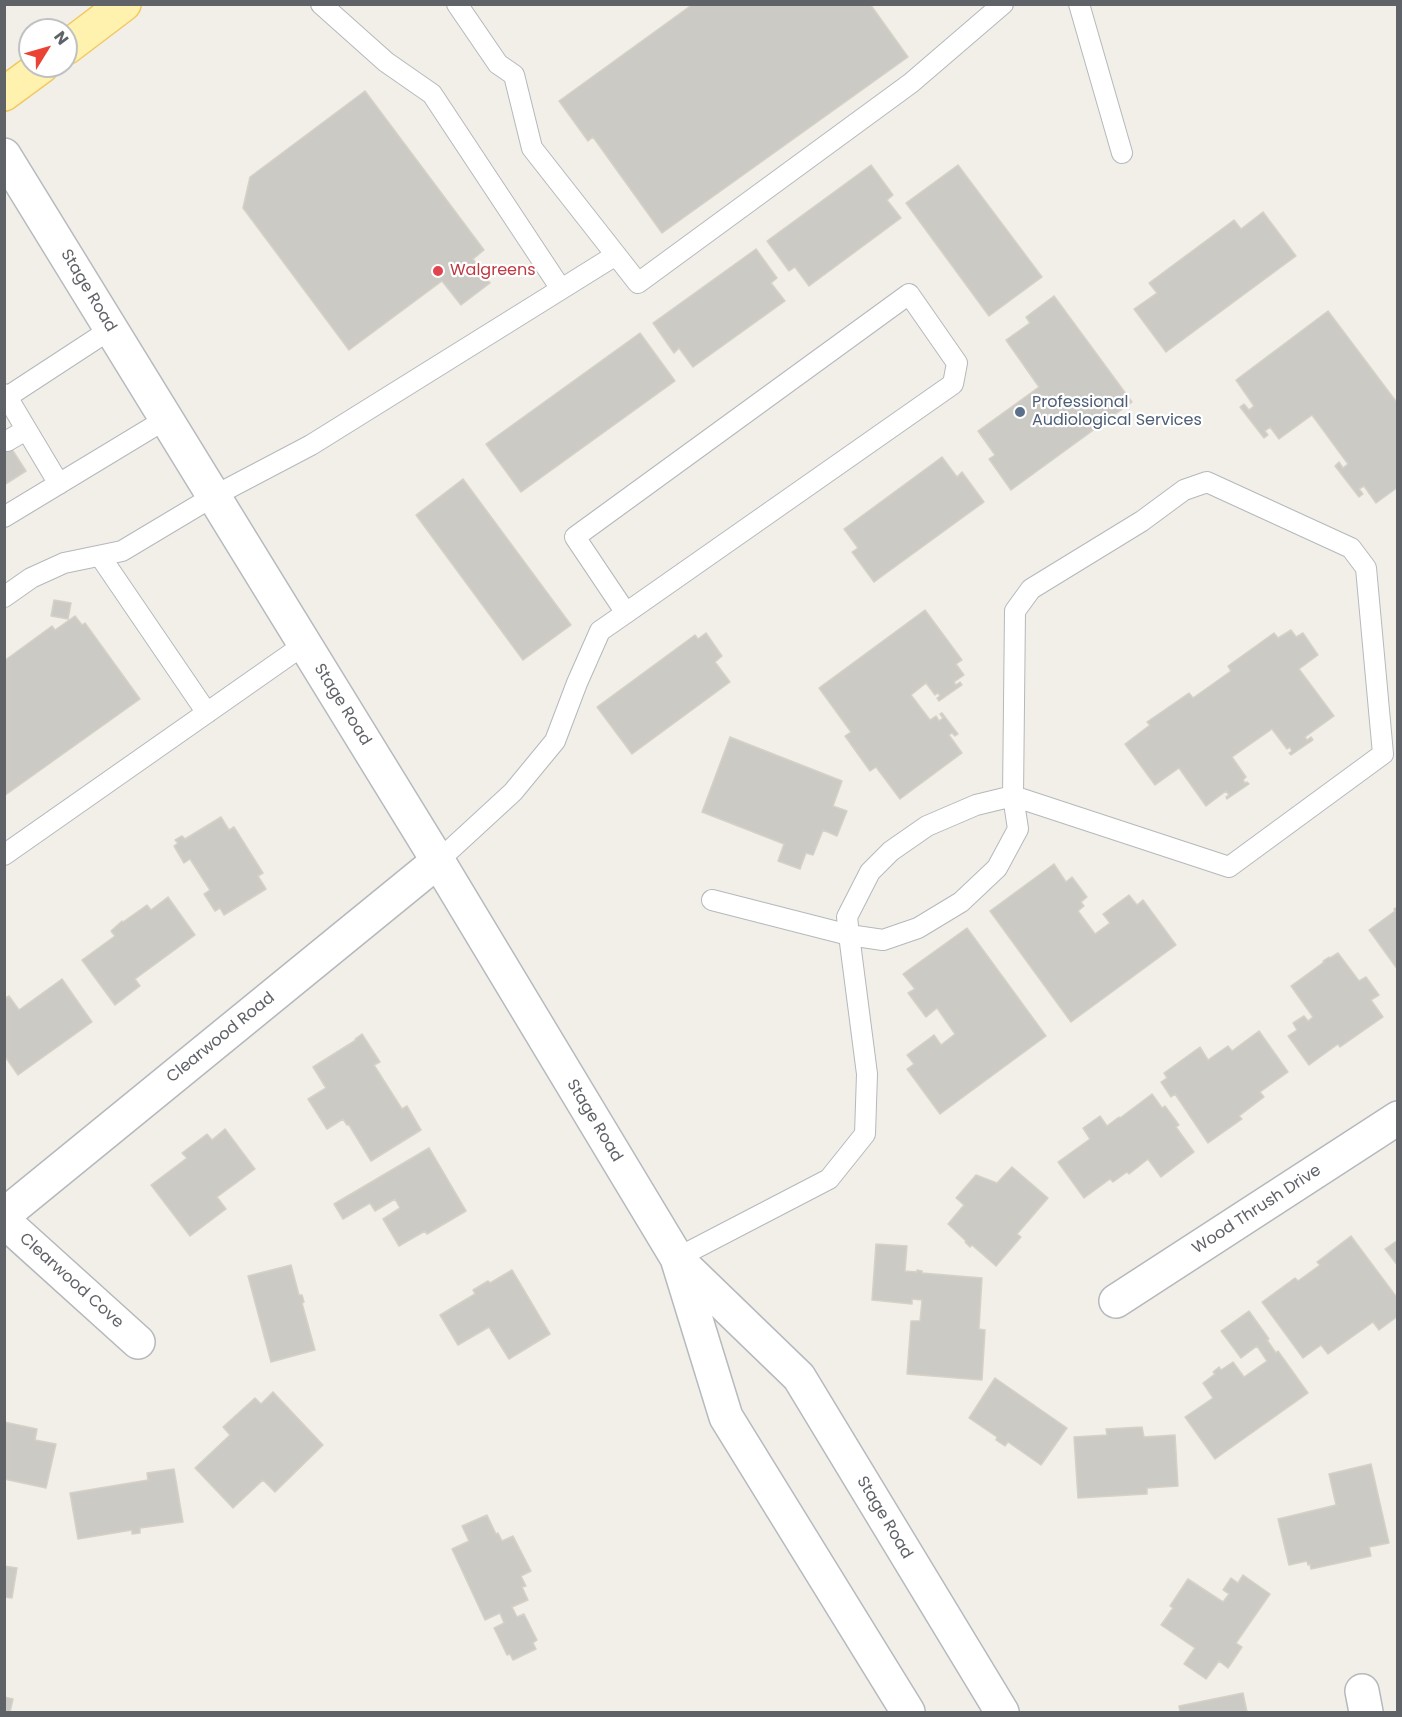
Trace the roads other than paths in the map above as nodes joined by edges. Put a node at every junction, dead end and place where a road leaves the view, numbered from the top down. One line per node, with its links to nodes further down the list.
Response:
1 (124, 4): 6 (main road)
2 (321, 4): 12 (lane)
3 (457, 4): 11 (lane)
4 (1003, 4): 11 (lane)
5 (1079, 4): 9 (lane)
6 (78, 39)
7 (26, 78): 8 (main road)
8 (4, 94)
9 (1122, 153)
10 (4, 155): 13 (main road, Stage Road)
11 (616, 255): 12 (lane)
12 (561, 289): 19 (lane)
13 (111, 328): 14 (lane); 15 (main road, Stage Road)
14 (6, 396): 16 (lane)
15 (166, 419): 18 (lane); 19 (main road, Stage Road)
16 (26, 430): 17 (lane); 18 (lane)
17 (7, 441)
18 (59, 484): 20 (lane)
19 (214, 496): 21 (lane); 24 (main road, Stage Road)
20 (4, 517)
21 (100, 556): 22 (lane); 25 (lane)
22 (4, 597)
23 (626, 613): 23 (lane); 28 (lane)
24 (305, 644): 25 (lane); 28 (main road, Stage Road)
25 (207, 714): 27 (lane)
26 (1013, 796): 26 (lane); 30 (lane); 30 (lane)
27 (4, 855)
28 (438, 861): 32 (main road, Clearwood Road); 34 (main road, Stage Road)
29 (712, 900): 30 (lane)
30 (849, 935): 34 (lane)
31 (1398, 1118): 35 (main road, Wood Thrush Drive)
32 (4, 1215)
33 (4, 1221): 36 (main road, Clearwood Cove)
34 (677, 1258): 37 (main road, Stage Road); 38 (main road, Stage Road)
35 (1116, 1301)
36 (138, 1342)
37 (908, 1713)
38 (1002, 1713)

